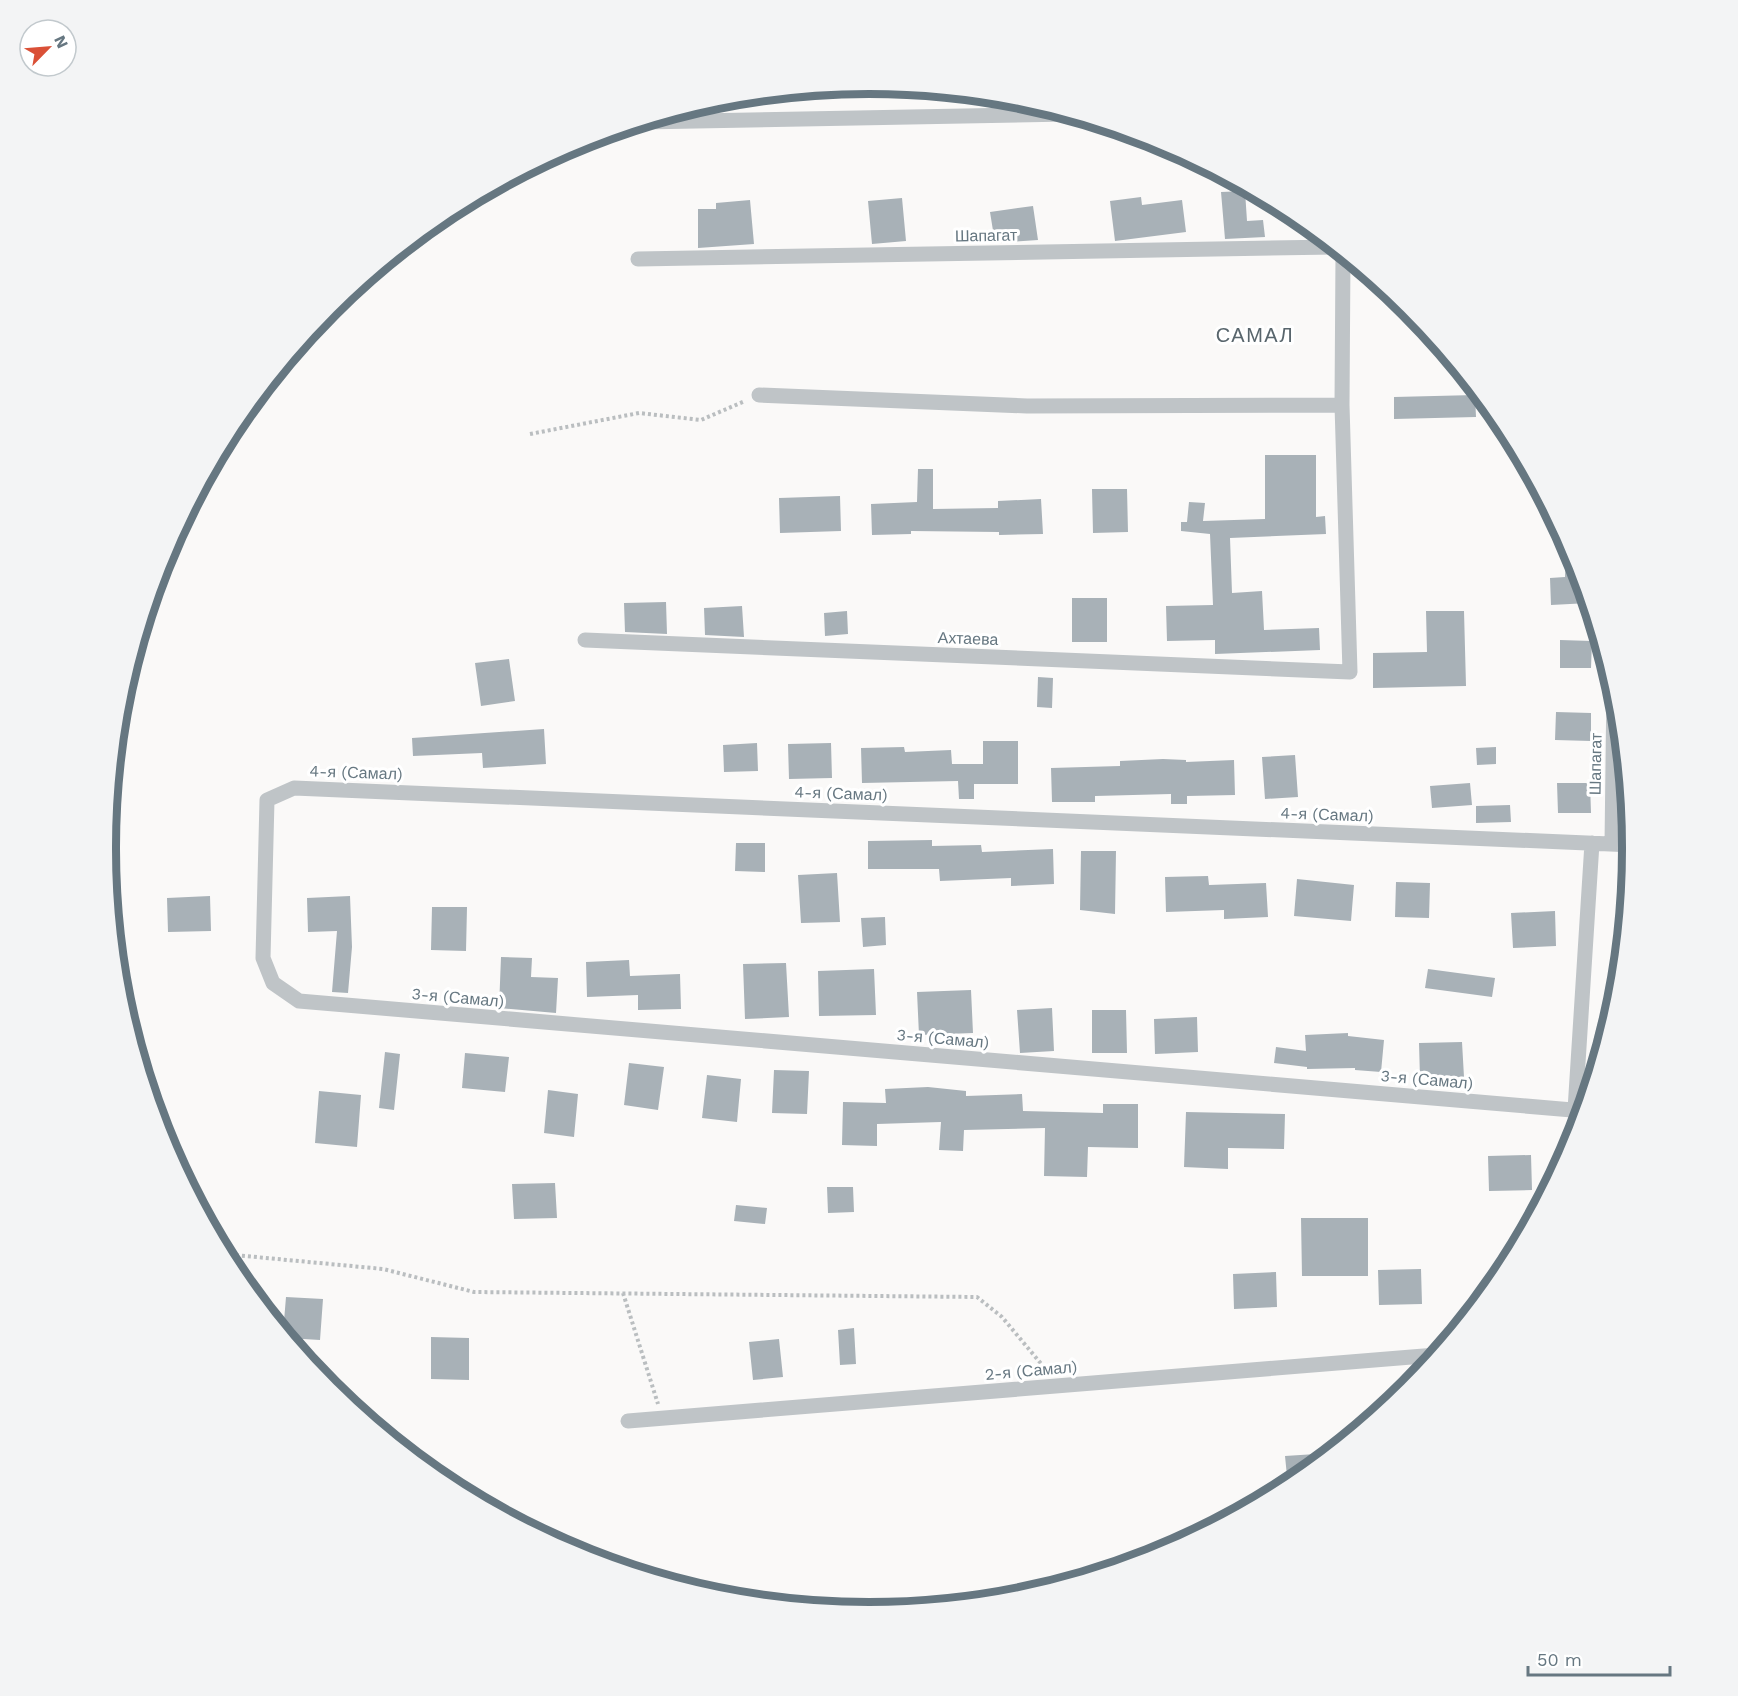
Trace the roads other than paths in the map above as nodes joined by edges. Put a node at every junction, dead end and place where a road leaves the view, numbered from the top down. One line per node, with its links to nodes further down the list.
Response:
1 (1040, 115): 2 (street)
2 (669, 121)
3 (1324, 247): 4 (street, Шапагат)
4 (638, 259)
5 (1343, 262): 7 (street)
6 (759, 395): 7 (street)
7 (1342, 405): 8 (street, Ахтаева)
8 (585, 640)
9 (1613, 732): 11 (street, Шапагат)
10 (1592, 843): 11 (street, 4-я (Самал)); 13 (street, 4-я (Самал)); 14 (street)
11 (1611, 844): 12 (street, 4-я (Самал))
12 (1622, 844)
13 (298, 1001): 15 (street, 3-я (Самал))
14 (1580, 1099)
15 (1575, 1110)
16 (1426, 1356): 17 (street, 2-я (Самал))
17 (628, 1421)

